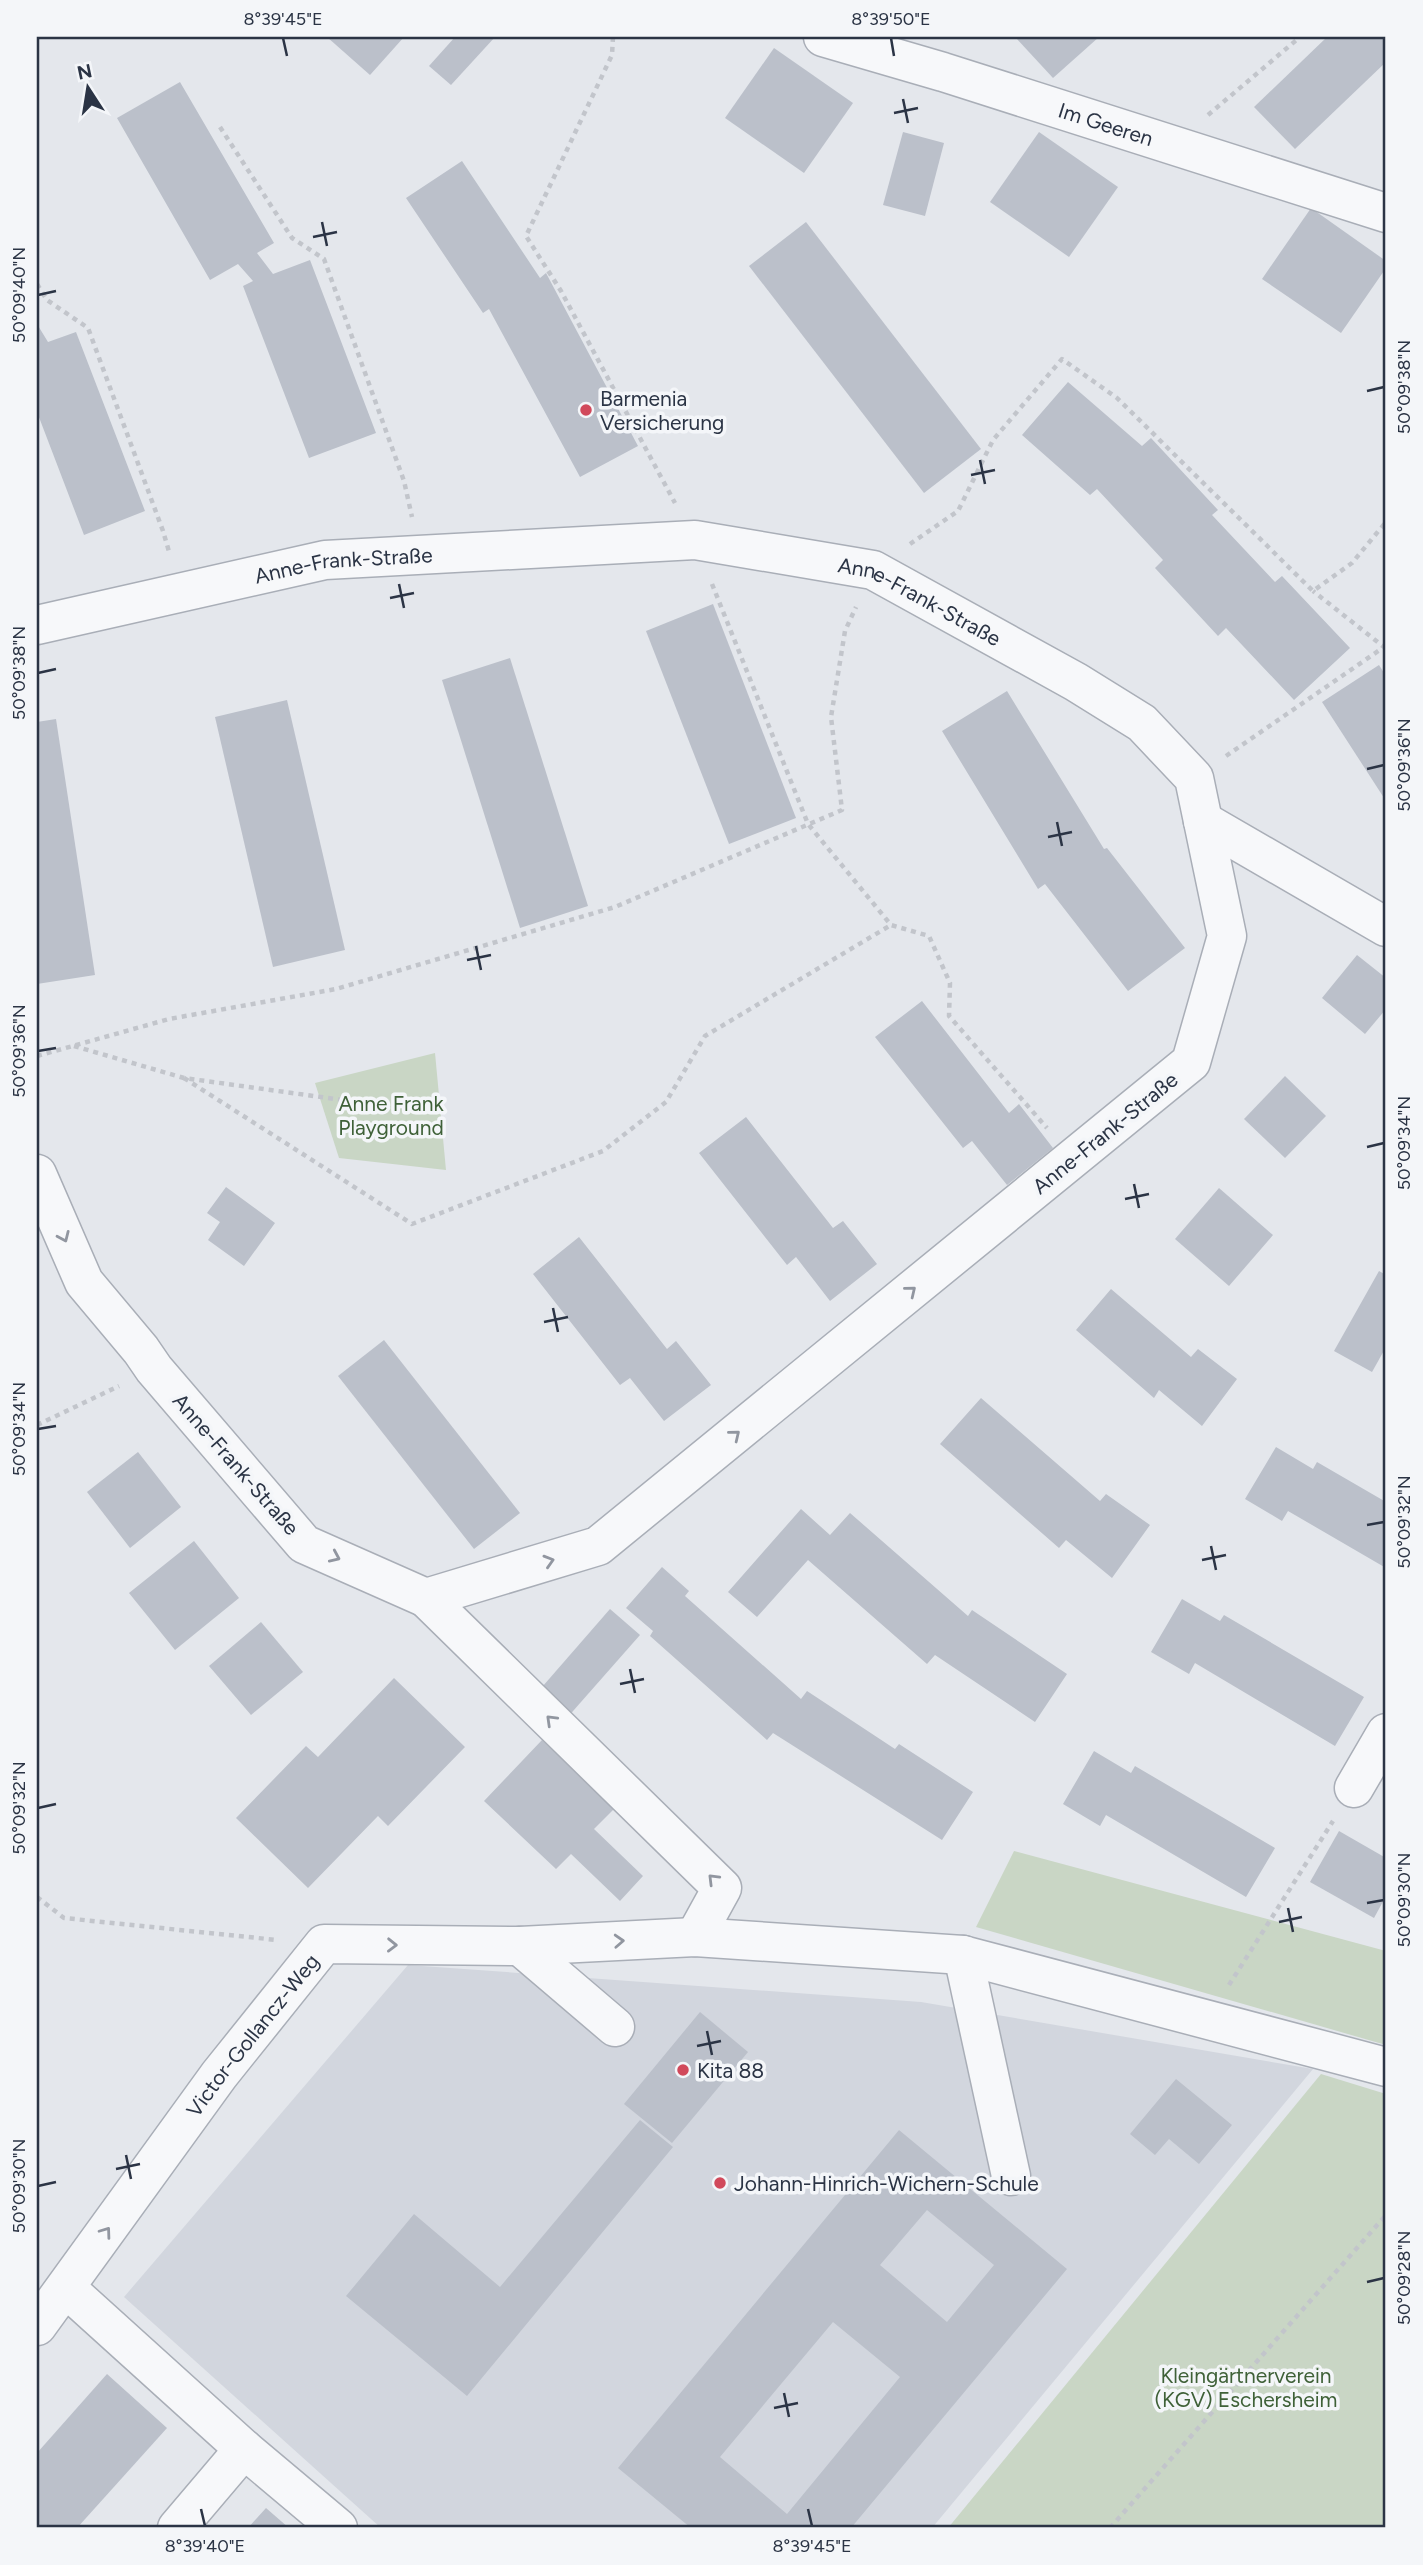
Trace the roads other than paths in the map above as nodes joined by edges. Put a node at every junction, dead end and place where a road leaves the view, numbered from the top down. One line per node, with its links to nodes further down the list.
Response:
1 (823, 37): 2 (street, Im Geeren)
2 (1386, 213)
3 (37, 625): 4 (street, Anne-Frank-Straße)
4 (1203, 821): 5 (street); 7 (street, Anne-Frank-Straße, one-way to 4)
5 (1386, 927)
6 (37, 1174): 7 (street, Anne-Frank-Straße, one-way to 7)
7 (426, 1598): 10 (street, one-way to 7)
8 (1386, 1734): 9 (street)
9 (1354, 1788)
10 (695, 1937): 11 (street, Victor-Gollancz-Weg, one-way to 10); 12 (street, Victor-Gollancz-Weg)
11 (520, 1946): 13 (street); 16 (street, Victor-Gollancz-Weg, one-way to 11)
12 (963, 1955): 14 (street, Victor-Gollancz-Weg); 15 (street)
13 (615, 2028)
14 (1386, 2067)
15 (1010, 2176)
16 (66, 2288): 17 (street, Victor-Gollancz-Weg); 18 (street)
17 (37, 2326)
18 (244, 2449): 19 (street); 20 (street)
19 (177, 2528)
20 (338, 2528)

